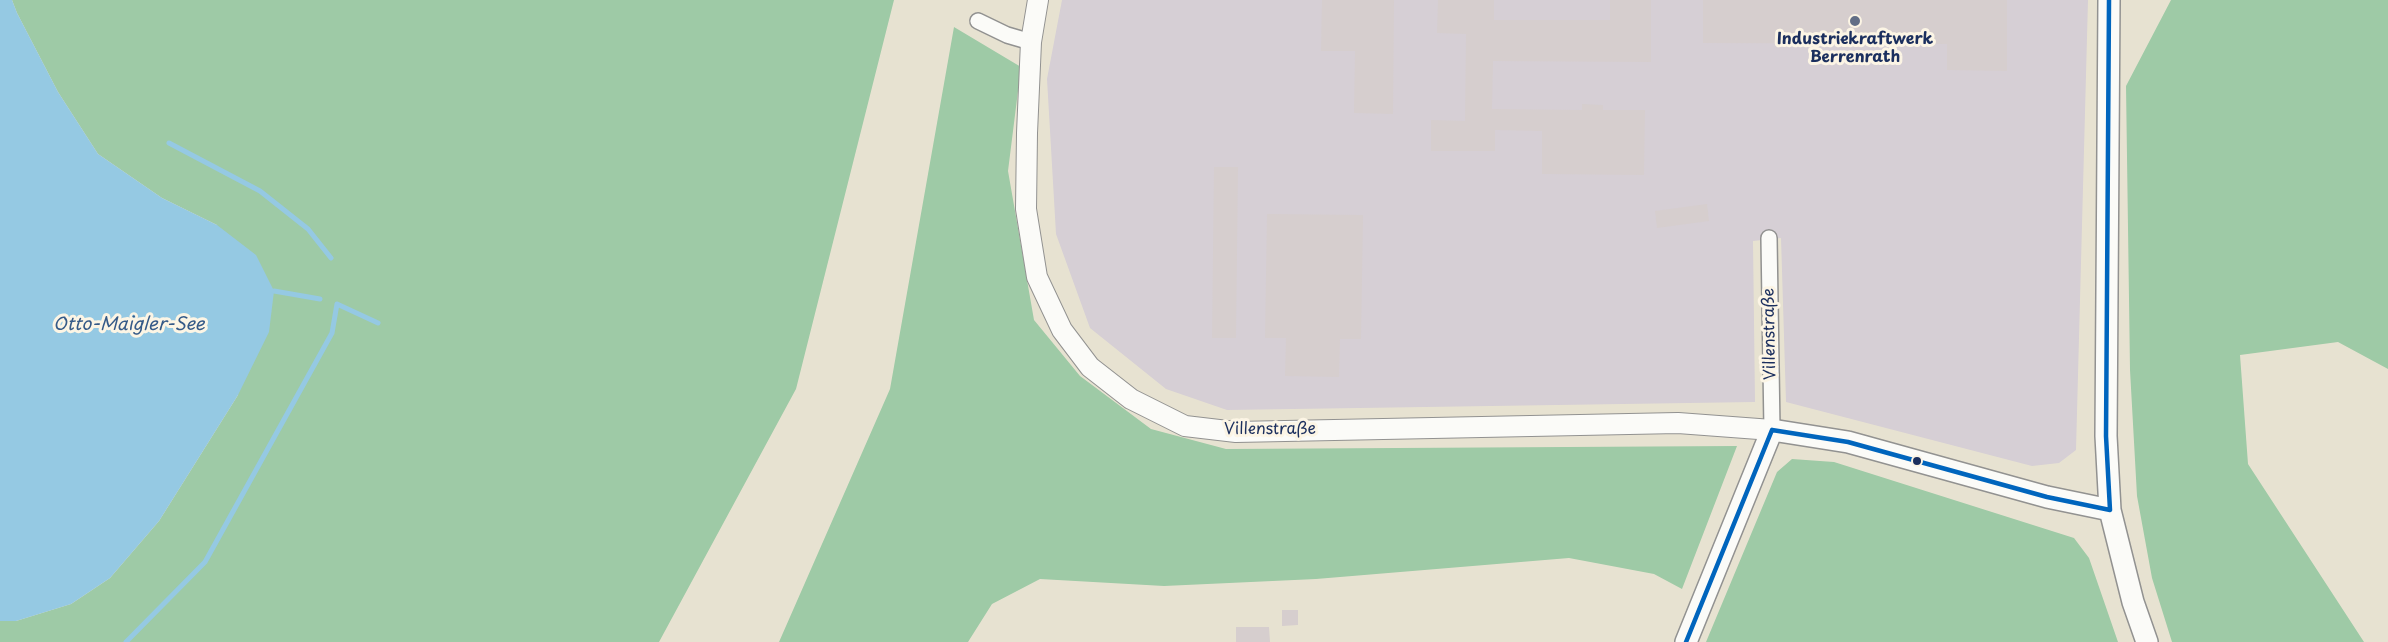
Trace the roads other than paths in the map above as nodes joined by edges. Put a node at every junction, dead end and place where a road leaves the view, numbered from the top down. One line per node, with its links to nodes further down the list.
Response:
1 (1038, 0): 4 (street, Villenstraße)
2 (2109, 0): 7 (main road)
3 (978, 21): 4 (street)
4 (1032, 42): 6 (street, Villenstraße)
5 (1769, 238): 6 (street, Villenstraße)
6 (1772, 430): 7 (main road, Villenstraße); 8 (main road)
7 (2110, 510): 9 (main road)
8 (1686, 642)
9 (2146, 642)

